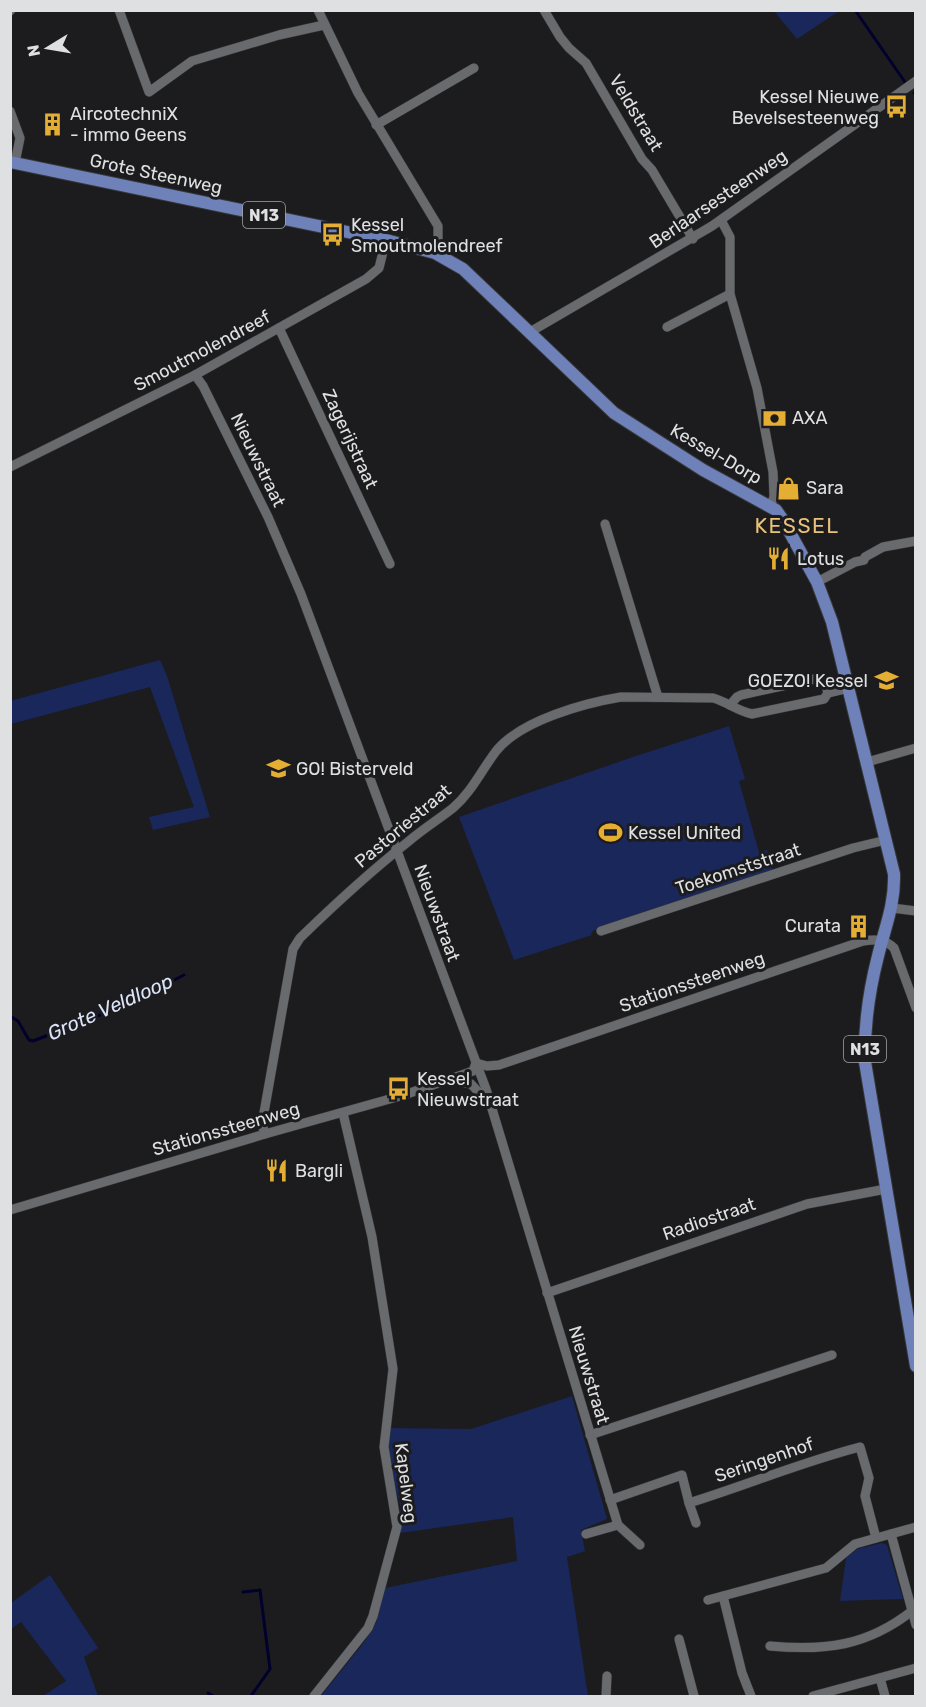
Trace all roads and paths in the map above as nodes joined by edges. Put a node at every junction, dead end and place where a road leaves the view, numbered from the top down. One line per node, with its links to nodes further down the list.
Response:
1 (119, 10): 4 (street)
2 (318, 10): 4 (street)
3 (544, 10): 11 (street, Veldstraat)
4 (324, 25): 8 (street)
5 (474, 68): 8 (street)
6 (915, 81): 10 (street, Berlaarsesteenweg)
7 (10, 111): 9 (street)
8 (376, 124): 13 (street)
9 (13, 163): 12 (main road, Grote Steenweg / N13)
10 (721, 220): 11 (street, Berlaarsesteenweg); 14 (street)
11 (693, 239): 17 (street, Berlaarsesteenweg)
12 (386, 240): 13 (main road, Grote Steenweg / N13); 16 (street, Smoutmolendreef)
13 (435, 253): 17 (main road, Kessel-Dorp / N13)
14 (730, 294): 15 (street); 20 (street)
15 (667, 327)
16 (279, 328): 18 (street, Smoutmolendreef); 23 (street, Zagerijstraat)
17 (530, 332): 20 (main road, Kessel-Dorp / N13)
18 (195, 375): 19 (street, Smoutmolendreef); 32 (street, Nieuwstraat)
19 (10, 467)
20 (770, 506): 24 (main road, Kessel-Dorp / N13)
21 (605, 524): 27 (street)
22 (915, 541): 24 (street)
23 (390, 564)
24 (817, 582): 25 (main road, Kessel-Dorp / N13)
25 (849, 688): 26 (street); 30 (main road, Kessel-Dorp / N13)
26 (828, 693): 28 (street); 28 (street)
27 (658, 698): 28 (street, Pastoriestraat); 32 (street, Pastoriestraat)
28 (730, 705)
29 (915, 748): 30 (street)
30 (867, 762): 31 (main road, Kessel-Dorp / N13)
31 (886, 840): 33 (main road, Kessel-Dorp / N13); 35 (street, Toekomststraat)
32 (397, 851): 38 (street, Nieuwstraat); 42 (street, Pastoriestraat)
33 (892, 908): 34 (street); 36 (main road, N13)
34 (915, 911)
35 (601, 931)
36 (882, 940): 37 (street); 38 (street, Stationssteenweg); 43 (main road, N13)
37 (915, 1008)
38 (476, 1063): 39 (street, Stationssteenweg); 40 (street, Nieuwstraat)
39 (451, 1080): 40 (street); 41 (street, Stationssteenweg)
40 (488, 1102): 45 (street, Nieuwstraat)
41 (344, 1113): 42 (street, Stationssteenweg); 67 (street, Kapelweg)
42 (265, 1134): 44 (street, Stationssteenweg)
43 (886, 1189): 45 (street, Radiostraat); 47 (main road, N13)
44 (10, 1210)
45 (547, 1293): 48 (street, Nieuwstraat)
46 (831, 1355): 48 (street)
47 (915, 1366)
48 (590, 1435): 49 (street, Nieuwstraat)
49 (610, 1500): 50 (street); 52 (street)
50 (689, 1503): 51 (street); 56 (street, Seringenhof)
51 (696, 1523)
52 (618, 1525): 54 (street); 57 (street)
53 (915, 1527): 55 (street)
54 (586, 1534)
55 (891, 1534): 56 (street); 60 (street)
56 (876, 1538): 58 (street)
57 (640, 1545)
58 (723, 1596): 59 (street); 70 (street)
59 (708, 1600)
60 (912, 1611): 61 (street); 63 (street)
61 (915, 1625)
62 (678, 1639): 69 (street)
63 (770, 1646)
64 (915, 1668): 66 (street)
65 (607, 1676): 68 (street)
66 (880, 1678): 71 (street); 72 (street)
67 (314, 1696)
68 (606, 1696)
69 (694, 1696)
70 (751, 1696)
71 (813, 1696)
72 (885, 1696)

